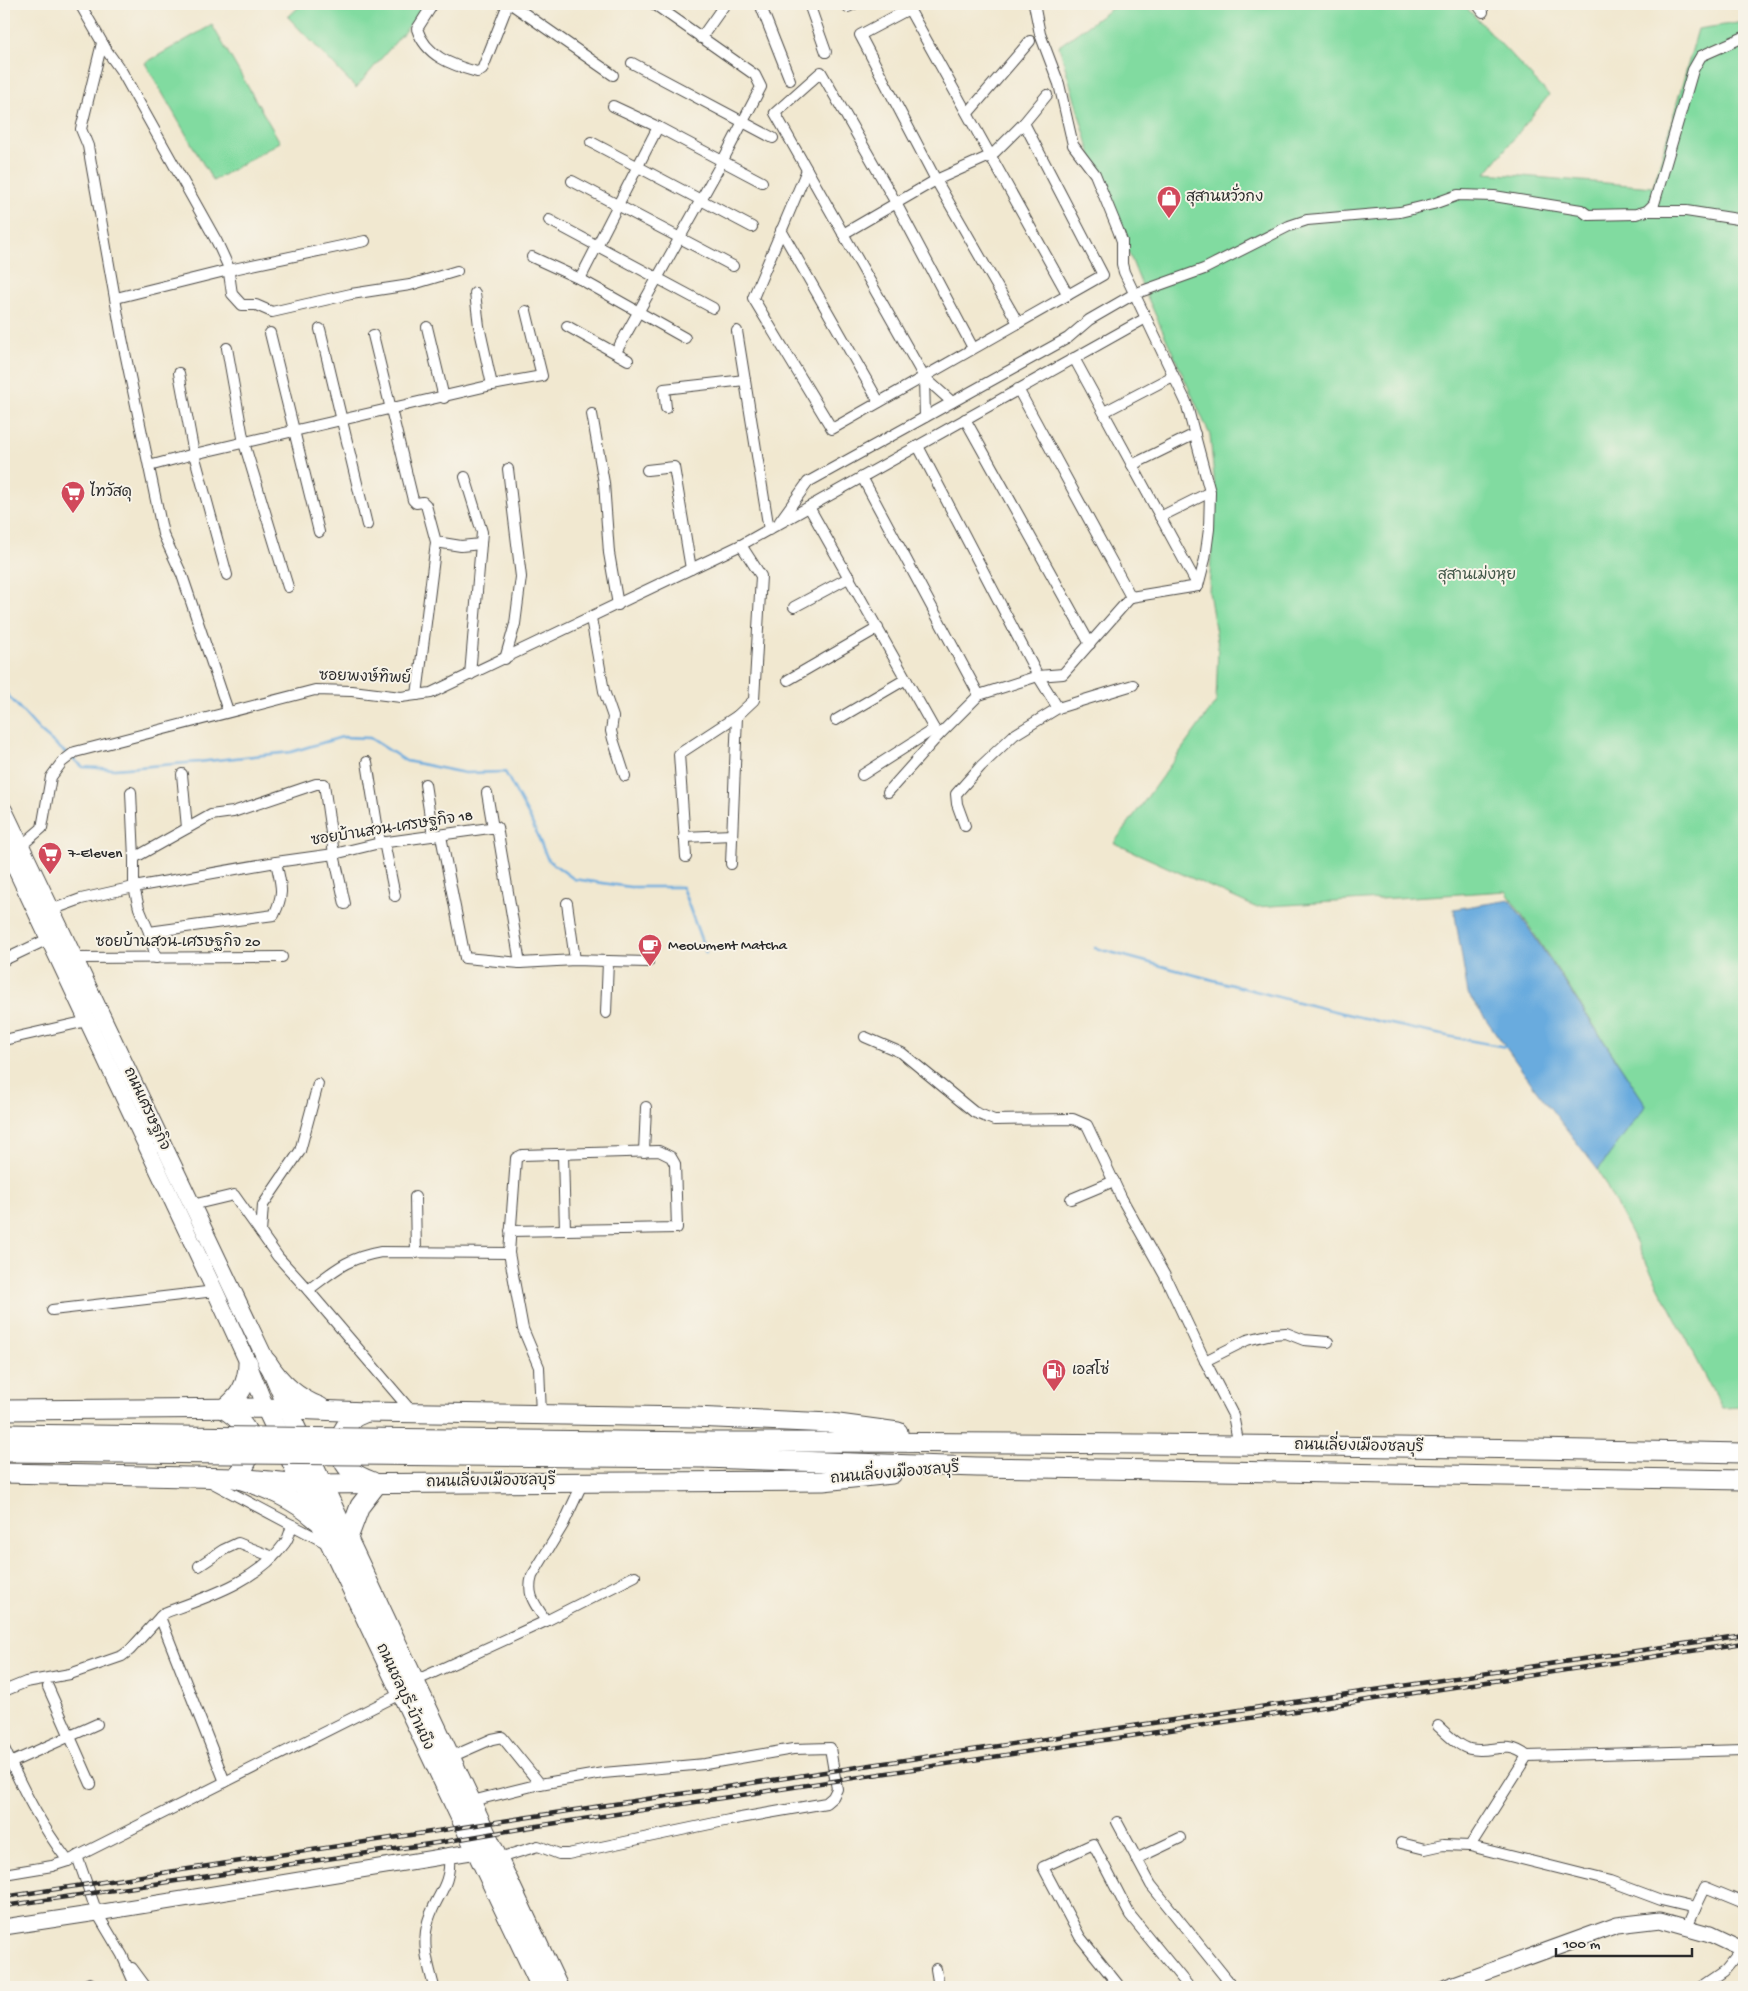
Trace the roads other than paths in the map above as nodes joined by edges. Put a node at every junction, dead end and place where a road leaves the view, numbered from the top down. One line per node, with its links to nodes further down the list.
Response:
1 (80, 4): 13 (street)
2 (433, 4): 3 (street)
3 (509, 4): 16 (street)
4 (654, 4): 9 (street)
5 (725, 4): 11 (street)
6 (760, 4): 17 (street)
7 (809, 4): 14 (street)
8 (1034, 4): 52 (street)
9 (667, 8): 11 (street)
10 (1744, 37): 36 (street)
11 (701, 38): 21 (street)
12 (1030, 41): 20 (street)
13 (102, 43): 47 (street); 54 (street)
14 (826, 52)
15 (632, 63): 21 (street)
16 (613, 75)
17 (790, 80)
18 (1047, 95): 22 (street)
19 (613, 106): 23 (street)
20 (968, 113): 26 (street); 30 (street)
21 (742, 123): 24 (street); 27 (street)
22 (1024, 124): 26 (street); 53 (street)
23 (658, 127): 27 (street); 28 (street)
24 (773, 138)
25 (591, 142): 28 (street)
26 (992, 155): 30 (street); 53 (street)
27 (722, 162): 32 (street); 33 (street)
28 (638, 167): 33 (street); 35 (street)
29 (807, 170): 34 (street); 40 (street); 41 (street)
30 (936, 180): 34 (street); 59 (street)
31 (572, 181): 35 (street)
32 (762, 182)
33 (701, 201): 39 (street); 42 (street)
34 (896, 203): 41 (street); 68 (street)
35 (618, 205): 42 (street); 44 (street)
36 (1647, 211): 38 (street); 52 (street)
37 (549, 220): 44 (street)
38 (1744, 220)
39 (752, 227)
40 (781, 230): 79 (street); 79 (street)
41 (843, 234): 73 (street)
42 (680, 238): 46 (street); 49 (street)
43 (365, 241): 47 (street)
44 (597, 245): 49 (street); 50 (street)
45 (532, 256): 50 (street)
46 (733, 266)
47 (229, 270): 48 (street); 54 (street)
48 (457, 271)
49 (658, 278): 55 (street); 57 (street)
50 (580, 280): 57 (street)
51 (475, 293): 76 (street)
52 (1134, 294): 58 (street); 80 (street)
53 (1068, 295): 59 (street)
54 (116, 298): 94 (street)
55 (713, 308)
56 (526, 311): 76 (street)
57 (638, 312): 66 (street); 69 (street)
58 (1146, 318): 70 (street, ซอยพงษ์ทิพย์); 74 (street)
59 (1018, 323): 68 (street)
60 (567, 326): 69 (street)
61 (427, 327): 78 (street)
62 (320, 329): 87 (street)
63 (737, 331): 75 (street)
64 (270, 333): 88 (street)
65 (373, 335): 82 (street)
66 (686, 338)
67 (227, 348): 90 (street)
68 (973, 348): 73 (street)
69 (616, 352): 71 (street)
70 (1074, 358): 77 (street, ซอยพงษ์ทิพย์); 83 (street)
71 (628, 360)
72 (179, 373): 92 (street)
73 (924, 376): 79 (street); 80 (street); 85 (street)
74 (1173, 376): 83 (street); 89 (street)
75 (745, 380): 81 (street); 103 (street)
76 (492, 385): 78 (street)
77 (1018, 390): 86 (street, ซอยพงษ์ทิพย์); 113 (street)
78 (444, 398): 82 (street)
79 (879, 402)
80 (952, 402): 85 (street)
81 (666, 408)
82 (391, 409): 87 (street); 105 (street)
83 (1104, 412): 93 (street)
84 (592, 414): 114 (street)
85 (924, 417): 103 (street)
86 (966, 419): 91 (street, ซอยพงษ์ทิพย์); 118 (street)
87 (342, 421): 88 (street); 102 (street)
88 (294, 432): 90 (street); 104 (street)
89 (1195, 434): 93 (street); 99 (street)
90 (244, 443): 92 (street); 112 (street)
91 (918, 446): 98 (street, ซอยพงษ์ทิพย์); 121 (street)
92 (194, 454): 94 (street); 109 (street)
93 (1132, 465): 101 (street)
94 (149, 466): 128 (street)
95 (508, 469): 119 (street)
96 (647, 470): 108 (street)
97 (465, 477): 106 (street)
98 (862, 477): 100 (street, ซอยพงษ์ทิพย์); 126 (street)
99 (1210, 492): 101 (street); 111 (street)
100 (809, 507): 103 (street, ซอยพงษ์ทิพย์); 110 (street)
101 (1160, 517): 111 (street)
102 (367, 526)
103 (773, 527): 107 (street, ซอยพงษ์ทิพย์)
104 (319, 532)
105 (436, 542): 106 (street); 125 (street)
106 (481, 544): 120 (street)
107 (741, 545): 108 (street, ซอยพงษ์ทิพย์); 129 (street)
108 (691, 569): 114 (street, ซอยพงษ์ทิพย์)
109 (227, 575)
110 (850, 577): 115 (street); 117 (street)
111 (1198, 586): 113 (street)
112 (288, 587)
113 (1131, 597): 118 (street)
114 (618, 605): 116 (street, ซอยพงษ์ทิพย์)
115 (794, 607)
116 (591, 618): 119 (street, ซอยพงษ์ทิพย์); 135 (street)
117 (878, 628): 122 (street); 123 (street)
118 (1090, 644): 121 (street)
119 (505, 659): 120 (street, ซอยพงษ์ทิพย์)
120 (470, 675): 125 (street, ซอยพงษ์ทิพย์)
121 (1038, 676): 126 (street); 127 (street)
122 (906, 679): 130 (street); 131 (street)
123 (788, 680)
124 (1133, 685): 127 (street)
125 (417, 695): 128 (street, ซอยพงษ์ทิพย์)
126 (979, 696): 131 (street)
127 (1058, 708): 141 (street)
128 (228, 712): 149 (street, ซอยพงษ์ทิพย์)
129 (737, 716): 144 (street); 146 (street)
130 (836, 720)
131 (936, 733): 134 (street); 138 (street)
132 (367, 762): 147 (street)
133 (182, 774): 142 (street)
134 (862, 775)
135 (625, 776)
136 (425, 784): 145 (street)
137 (131, 792): 152 (street)
138 (888, 792)
139 (487, 793): 143 (street)
140 (4, 810): 149 (main road, ถนนเศรษฐกิจ)
141 (965, 826)
142 (187, 828): 150 (street); 152 (street)
143 (493, 828): 145 (street, ซอยบ้านสวน-เศรษฐกิจ 18); 169 (street, ซอยบ้านสวน-เศรษฐกิจ 18)
144 (732, 835): 146 (street); 154 (street)
145 (437, 836): 147 (street, ซอยบ้านสวน-เศรษฐกิจ 18); 169 (street)
146 (684, 837): 151 (street)
147 (382, 843): 150 (street, ซอยบ้านสวน-เศรษฐกิจ 18); 156 (street)
148 (4, 844): 161 (main road, ถนนเศรษฐกิจ)
149 (21, 846): 159 (main road, ถนนเศรษฐกิจ)
150 (334, 854): 153 (street, ซอยบ้านสวน-เศรษฐกิจ 18); 158 (street)
151 (686, 857)
152 (134, 858): 155 (street)
153 (276, 862): 155 (street, ซอยบ้านสวน-เศรษฐกิจ 18); 160 (street)
154 (731, 864)
155 (134, 887): 159 (street, ซอยบ้านสวน-เศรษฐกิจ 18); 160 (street)
156 (395, 896)
157 (567, 902): 166 (street)
158 (345, 904)
159 (51, 910): 163 (main road, ถนนเศรษฐกิจ)
160 (149, 932): 164 (street)
161 (48, 939): 165 (street); 171 (main road, ถนนเศรษฐกิจ)
162 (282, 957): 164 (street, ซอยบ้านสวน-เศรษฐกิจ 20)
163 (74, 958): 164 (street, ซอยบ้านสวน-เศรษฐกิจ 20); 176 (main road, ถนนเศรษฐกิจ)
164 (156, 958)
165 (4, 960)
166 (575, 960): 167 (street); 169 (street)
167 (608, 961): 168 (street); 170 (street)
168 (648, 962)
169 (520, 963)
170 (606, 1013)
171 (87, 1021): 173 (street); 176 (main road, ถนนเศรษฐกิจ)
172 (865, 1037): 179 (street)
173 (4, 1040)
174 (318, 1084): 185 (street)
175 (646, 1107): 177 (street)
176 (141, 1115): 182 (main road, ถนนเศรษฐกิจ); 189 (main road, ถนนเศรษฐกิจ)
177 (644, 1152): 178 (street); 183 (street)
178 (563, 1155): 183 (street); 184 (street)
179 (1114, 1182): 181 (street); 192 (street)
180 (414, 1198): 186 (street)
181 (1071, 1200)
182 (192, 1205): 185 (street); 193 (main road, ถนนเศรษฐกิจ)
183 (565, 1230): 184 (street)
184 (510, 1231): 187 (street)
185 (261, 1234): 188 (street)
186 (416, 1253): 187 (street); 188 (street)
187 (509, 1253): 201 (street)
188 (308, 1290): 200 (street)
189 (216, 1291): 190 (street); 193 (main road, ถนนเศรษฐกิจ)
190 (52, 1310)
191 (1328, 1342): 192 (street)
192 (1205, 1361): 204 (street)
193 (258, 1362): 194 (main road, ถนนเศรษฐกิจ); 195 (highway); 196 (main road, ถนนเศรษฐกิจ); 198 (highway)
194 (266, 1408): 195 (highway, ถนนเลี่ยงเมืองชลบุรี); 196 (highway, ถนนเลี่ยงเมืองชลบุรี); 214 (highway, ถนนชลบุรี-บ้านบึง)
195 (224, 1409): 197 (highway, ถนนเลี่ยงเมืองชลบุรี); 211 (highway)
196 (287, 1409): 198 (highway, ถนนเลี่ยงเมืองชลบุรี); 215 (highway, ถนนชลบุรี-บ้านบึง)
197 (4, 1410)
198 (336, 1411): 199 (highway, ถนนเลี่ยงเมืองชลบุรี)
199 (366, 1412): 200 (highway, ถนนเลี่ยงเมืองชลบุรี); 216 (highway)
200 (413, 1413): 201 (highway, ถนนเลี่ยงเมืองชลบุรี)
201 (540, 1415): 203 (highway, ถนนเลี่ยงเมืองชลบุรี)
202 (4, 1434): 205 (highway, ถนนเลี่ยงเมืองชลบุรี, bridge)
203 (973, 1442): 204 (highway, ถนนเลี่ยงเมืองชลบุรี); 205 (highway, ถนนเลี่ยงเมืองชลบุรี)
204 (1239, 1446): 207 (highway, ถนนเลี่ยงเมืองชลบุรี)
205 (706, 1450): 206 (highway, ถนนเลี่ยงเมืองชลบุรี, bridge); 208 (highway, ถนนเลี่ยงเมืองชลบุรี)
206 (4, 1452)
207 (1744, 1453)
208 (977, 1467): 212 (highway, ถนนเลี่ยงเมืองชลบุรี); 213 (highway, ถนนเลี่ยงเมืองชลบุรี)
209 (4, 1473): 210 (highway, ถนนเลี่ยงเมืองชลบุรี)
210 (202, 1477): 211 (highway, ถนนเลี่ยงเมืองชลบุรี); 218 (street)
211 (234, 1478): 214 (highway, ถนนเลี่ยงเมืองชลบุรี); 217 (highway)
212 (1744, 1480)
213 (583, 1482): 216 (highway, ถนนเลี่ยงเมืองชลบุรี); 224 (street)
214 (303, 1484): 215 (highway, ถนนเลี่ยงเมืองชลบุรี); 217 (highway, ถนนชลบุรี-บ้านบึง)
215 (323, 1484): 216 (highway, ถนนเลี่ยงเมืองชลบุรี); 219 (highway, ถนนชลบุรี-บ้านบึง)
216 (376, 1484): 219 (highway)
217 (321, 1524): 219 (highway, ถนนชลบุรี-บ้านบึง)
218 (292, 1525): 219 (street); 220 (street)
219 (340, 1542): 226 (highway, ถนนชลบุรี-บ้านบึง)
220 (273, 1557): 221 (street); 223 (street)
221 (198, 1566)
222 (635, 1576): 224 (street)
223 (160, 1618): 227 (street); 236 (street)
224 (546, 1621): 226 (street)
225 (48, 1687): 230 (street)
226 (409, 1687): 233 (highway, ถนนชลบุรี-บ้านบึง); 236 (street); 244 (highway, ถนนชลบุรี-บ้านบึง)
227 (4, 1691)
228 (97, 1724): 230 (street)
229 (1438, 1726): 234 (street)
230 (70, 1736): 235 (street); 237 (street)
231 (4, 1748): 235 (street)
232 (1744, 1750): 234 (street)
233 (451, 1756): 238 (street); 239 (highway, ถนนชลบุรี-บ้านบึง)
234 (1527, 1756): 243 (street)
235 (10, 1763): 247 (street)
236 (225, 1782): 247 (street)
237 (91, 1784)
238 (540, 1784): 239 (street); 246 (street)
239 (472, 1801): 246 (highway, ถนนชลบุรี-บ้านบึง)
240 (1117, 1822): 248 (street)
241 (1180, 1838): 248 (street)
242 (1400, 1844): 243 (street)
243 (1470, 1846): 251 (street)
244 (477, 1851): 245 (street); 263 (highway, ถนนชลบุรี-บ้านบึง)
245 (449, 1856): 252 (street); 262 (street)
246 (499, 1858): 264 (highway, ถนนชลบุรี-บ้านบึง)
247 (72, 1859): 249 (street); 252 (street)
248 (1136, 1859): 268 (street)
249 (4, 1874)
250 (1744, 1903): 251 (street)
251 (1695, 1908): 254 (street)
252 (97, 1913): 253 (street); 256 (street)
253 (4, 1927)
254 (1687, 1927): 255 (street); 269 (street)
255 (1744, 1950): 270 (street)
256 (122, 1955): 260 (street); 261 (street)
257 (936, 1969): 265 (street)
258 (80, 1987): 259 (street)
259 (92, 1987)
260 (136, 1987)
261 (146, 1987)
262 (434, 1987)
263 (541, 1987)
264 (558, 1987)
265 (939, 1987)
266 (1120, 1987): 267 (street)
267 (1189, 1987)
268 (1233, 1987)
269 (1446, 1987)
270 (1702, 1987)

